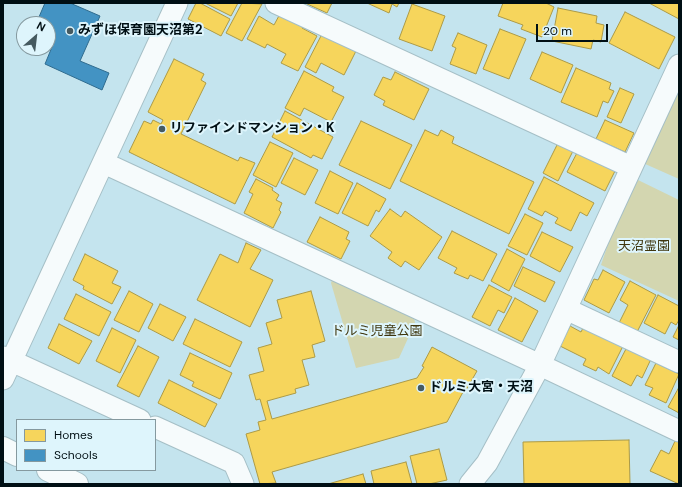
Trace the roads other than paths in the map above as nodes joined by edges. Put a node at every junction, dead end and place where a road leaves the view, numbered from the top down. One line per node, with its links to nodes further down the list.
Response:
1 (177, 3): 4 (street)
2 (276, 3): 5 (street)
3 (679, 65): 5 (street)
4 (104, 163): 7 (street); 9 (street)
5 (631, 167): 6 (street)
6 (566, 309): 8 (street); 9 (street)
7 (7, 359): 10 (street); 11 (street)
8 (679, 362)
9 (540, 364): 13 (street); 19 (street)
10 (3, 379)
11 (138, 419)
12 (156, 427): 18 (street)
13 (679, 431)
14 (3, 448): 15 (street)
15 (16, 454)
16 (50, 471): 17 (street)
17 (77, 484)
18 (243, 484)
19 (470, 484)

